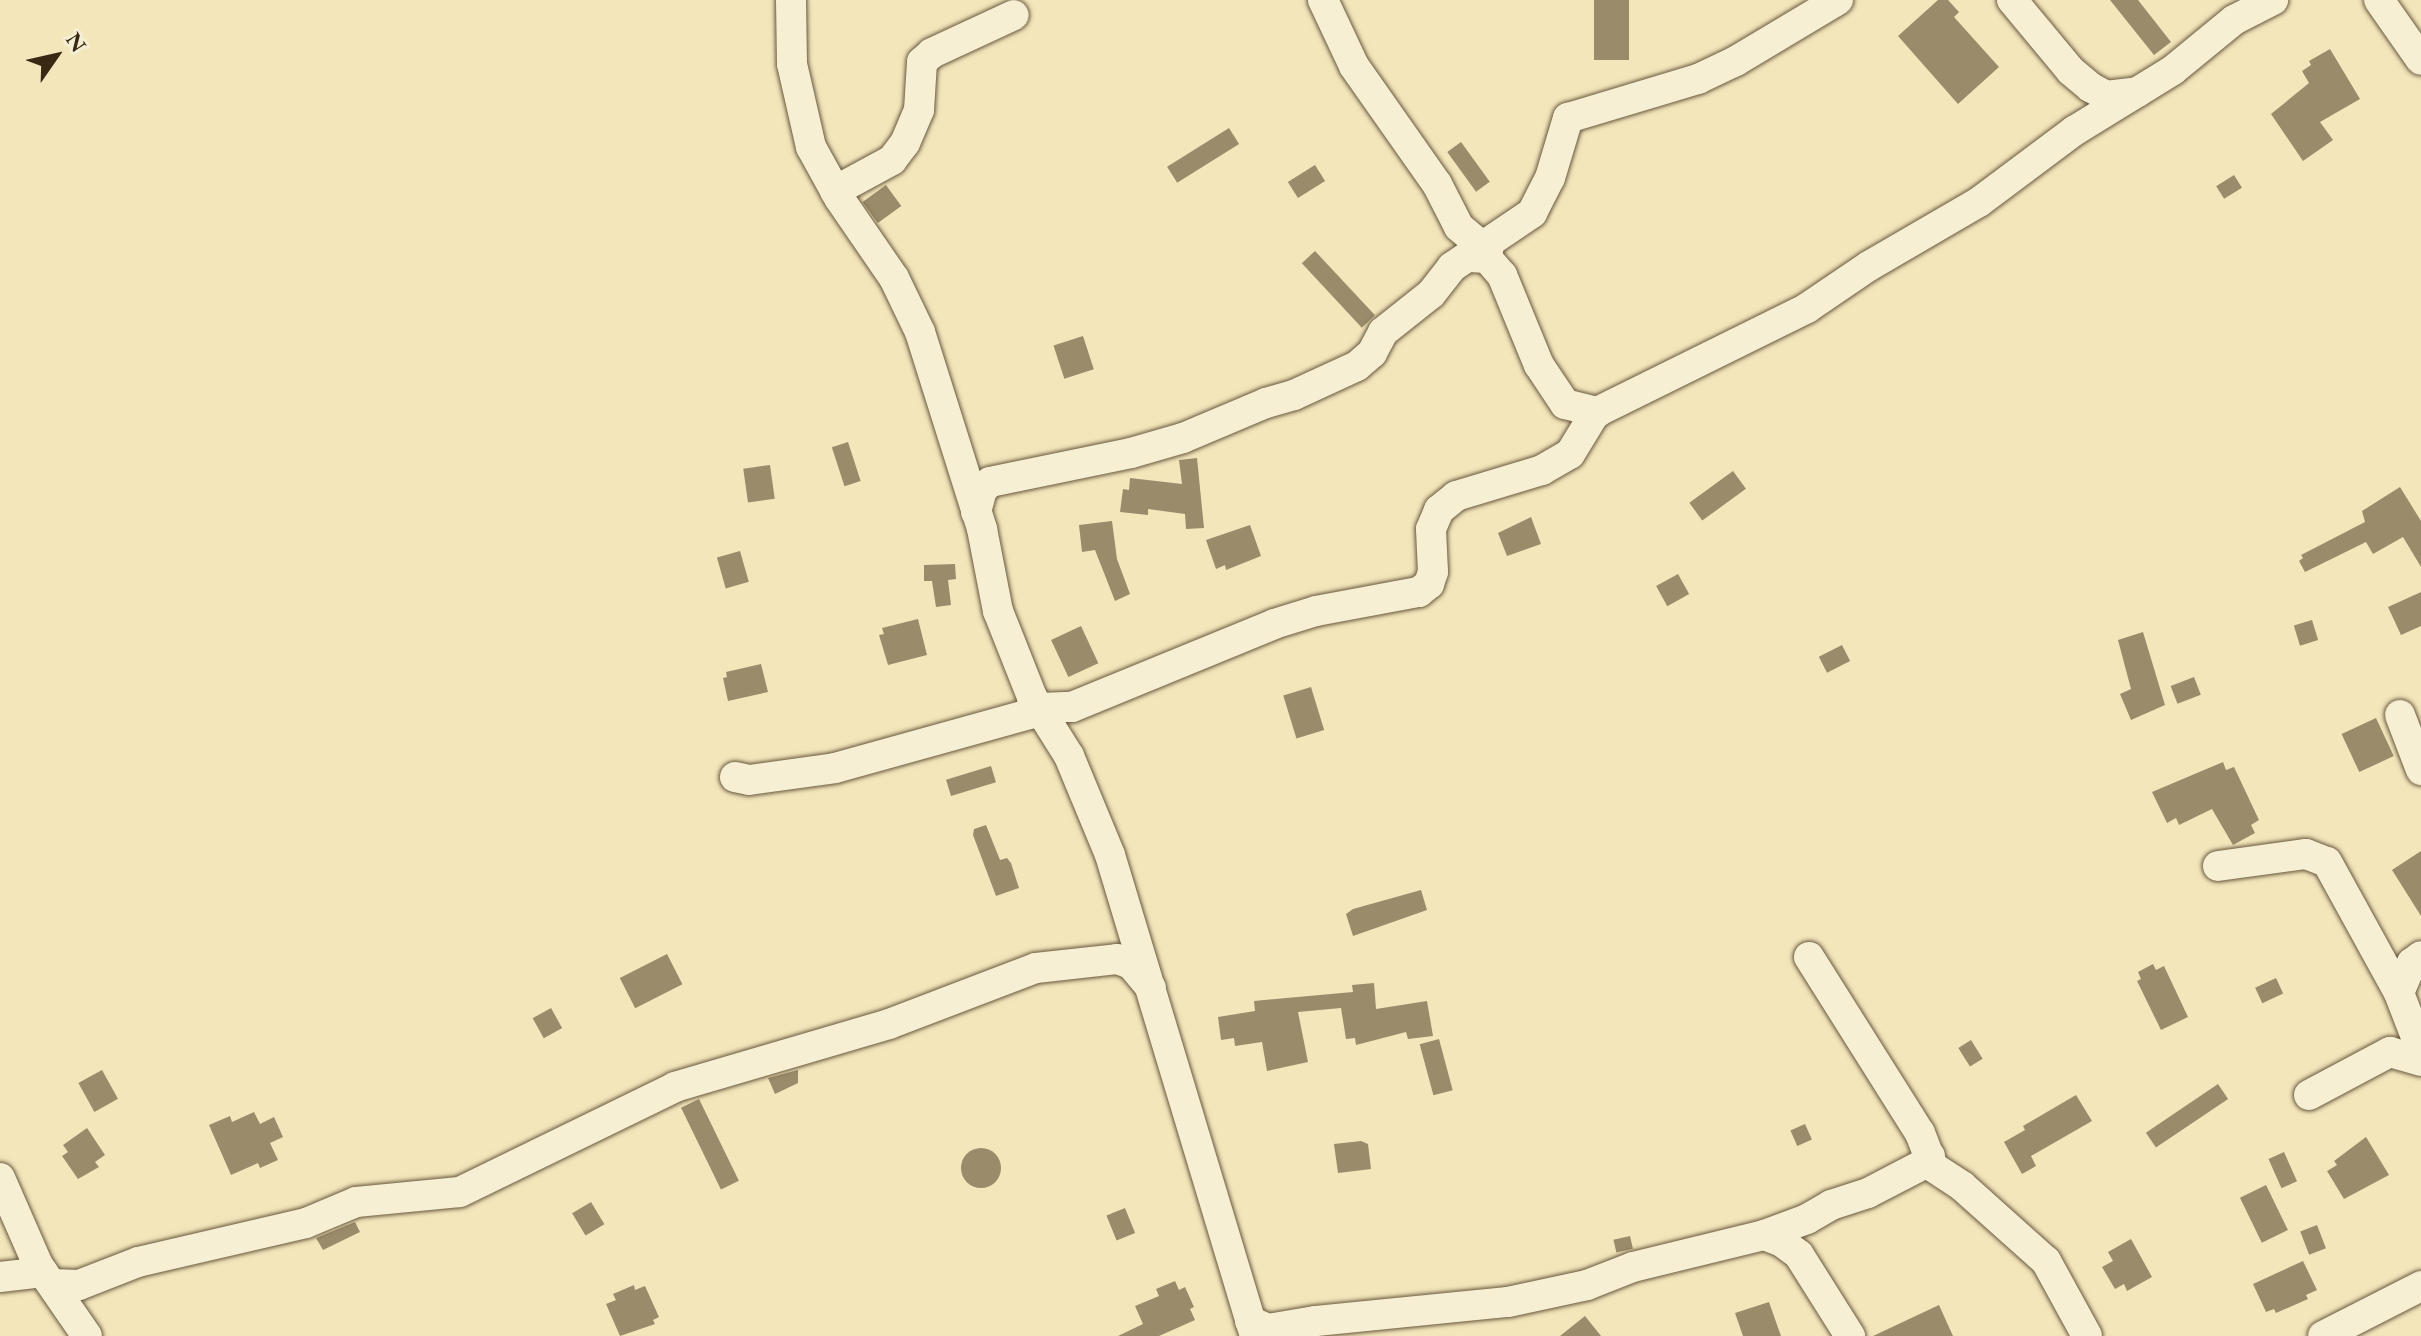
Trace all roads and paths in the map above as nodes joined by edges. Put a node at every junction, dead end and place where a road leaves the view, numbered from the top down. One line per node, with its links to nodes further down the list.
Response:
1 (791, 0): 10 (street)
2 (1323, 0): 11 (street)
3 (1838, 0): 11 (street)
4 (2012, 0): 9 (street)
5 (2273, 0): 9 (street)
6 (2379, 0): 8 (street)
7 (1014, 15): 10 (street)
8 (2421, 60)
9 (2140, 92): 13 (street)
10 (835, 191): 15 (street)
11 (1482, 253): 12 (street); 15 (street)
12 (1565, 404): 13 (street); 14 (street)
13 (1598, 412): 14 (street)
14 (1575, 446): 16 (street)
15 (977, 480): 16 (street)
16 (1048, 715): 19 (street); 21 (street)
17 (2400, 715): 18 (street)
18 (2421, 770)
19 (735, 777)
20 (2218, 866): 24 (street)
21 (1133, 929): 23 (street); 25 (street)
22 (1809, 957): 30 (street)
23 (1117, 959): 25 (street); 37 (street)
24 (2406, 961): 26 (street)
25 (1151, 988): 40 (street)
26 (2417, 1040): 27 (street)
27 (2390, 1052): 28 (street); 29 (street)
28 (2421, 1061)
29 (2309, 1095)
30 (1929, 1162): 32 (street); 42 (street)
31 (0, 1178): 35 (street)
32 (1807, 1219): 33 (street); 34 (street)
33 (1764, 1235): 34 (street); 40 (street)
34 (1799, 1255): 41 (street)
35 (42, 1269): 36 (street); 37 (street); 39 (street)
36 (4, 1276)
37 (97, 1278): 39 (street)
38 (2421, 1286): 43 (street)
39 (81, 1327)
40 (1258, 1331)
41 (1850, 1336)
42 (2087, 1336)
43 (2323, 1336)

